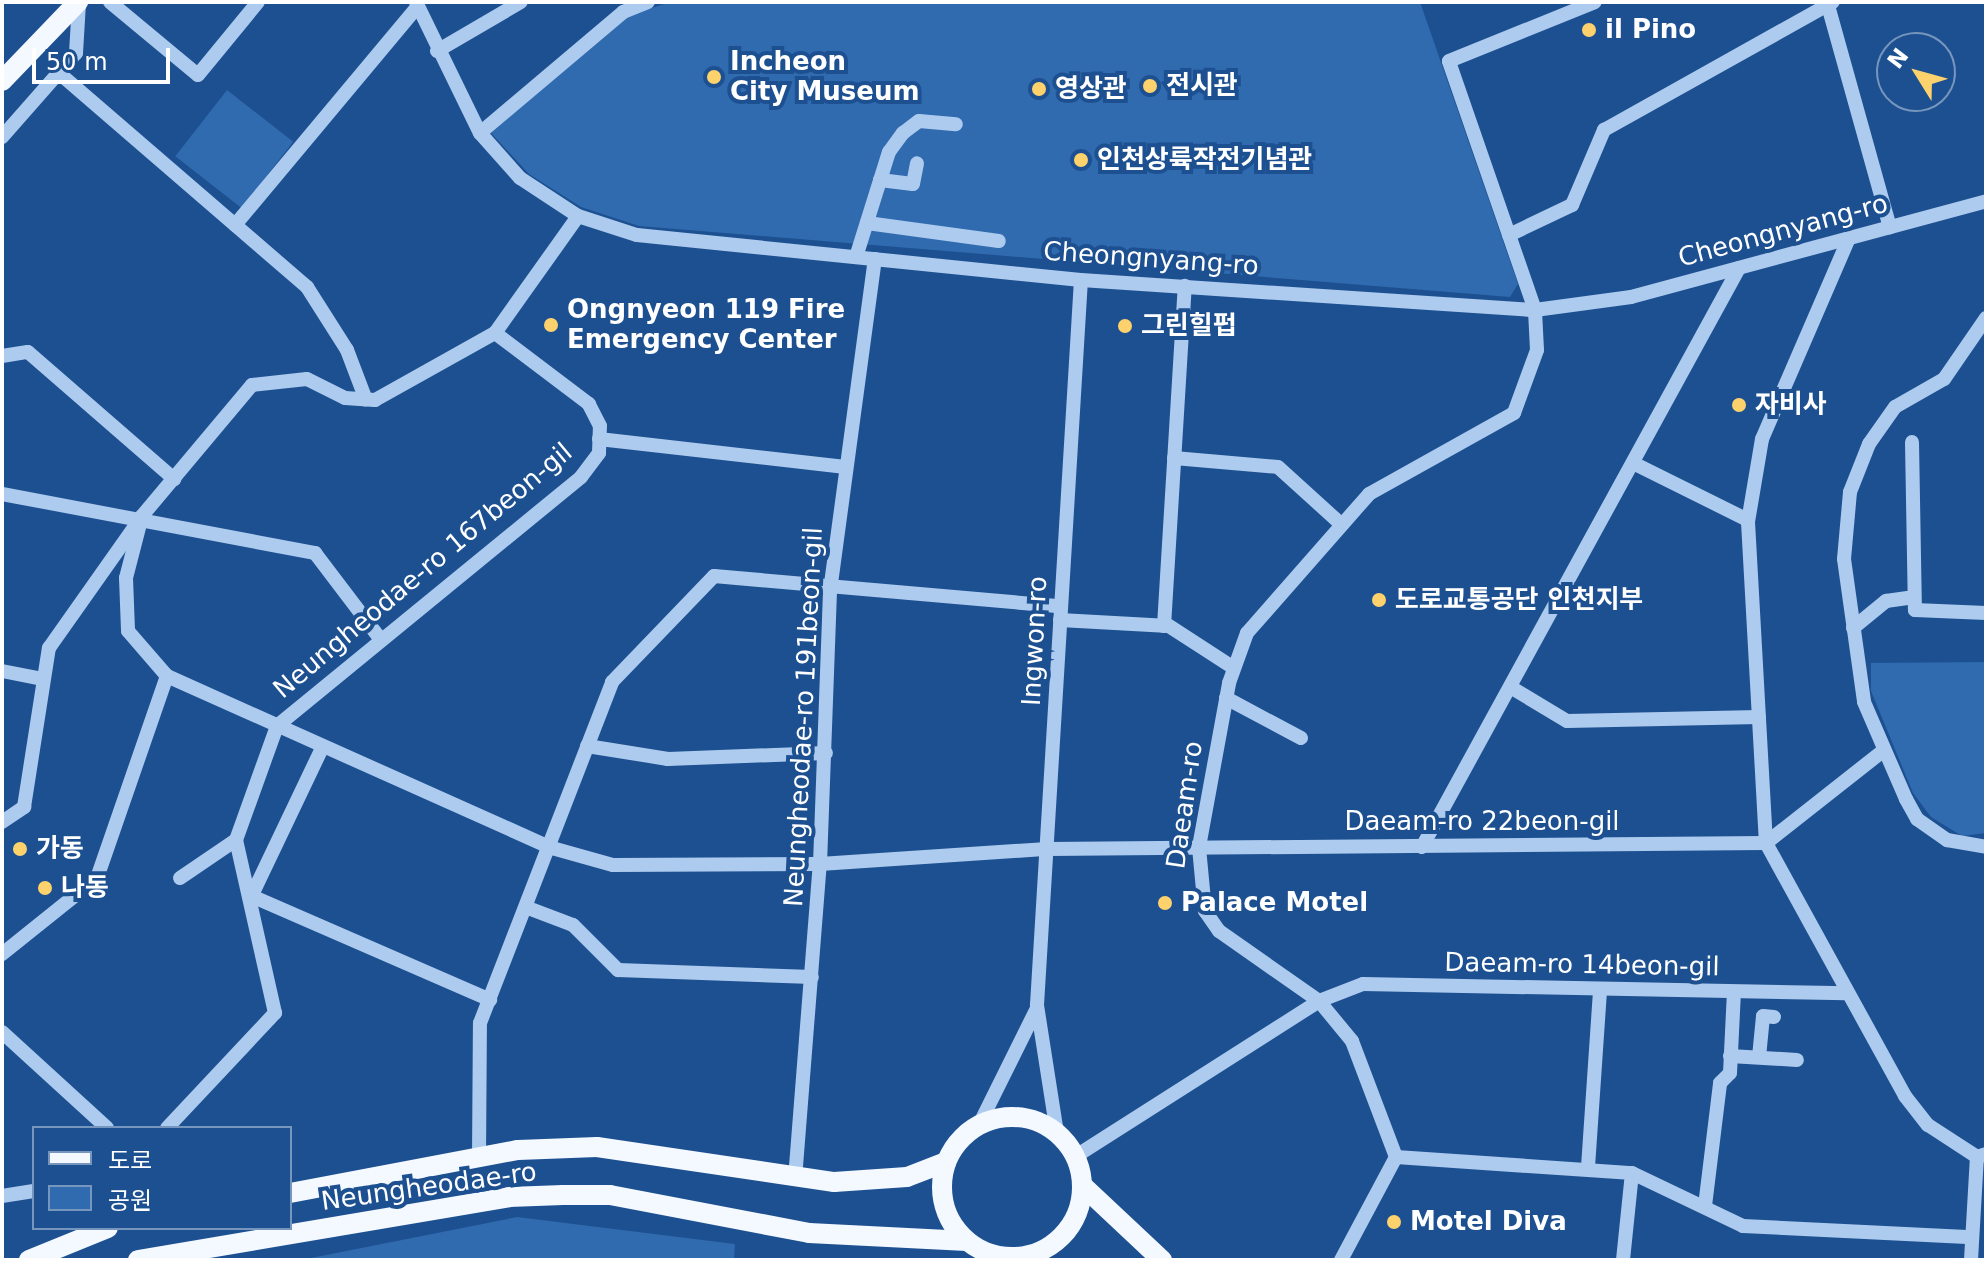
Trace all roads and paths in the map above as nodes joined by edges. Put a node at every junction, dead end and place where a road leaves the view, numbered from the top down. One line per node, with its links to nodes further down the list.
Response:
1 (78, 2): 10 (street); 11 (main road)
2 (110, 2): 3 (street)
3 (258, 2)
4 (521, 2): 9 (street)
5 (648, 2): 13 (street)
6 (1595, 2): 22 (street, Daeam-ro)
7 (1829, 2): 21 (street); 22 (street)
8 (417, 4): 9 (street, Cheongnyang-ro); 20 (street)
9 (437, 51): 13 (street, Cheongnyang-ro)
10 (59, 73): 14 (street); 20 (street)
11 (2, 81)
12 (956, 124): 16 (street)
13 (480, 133): 18 (street, Cheongnyang-ro)
14 (2, 137)
15 (917, 163): 16 (street)
16 (880, 180): 19 (street)
17 (1986, 201): 21 (street, Cheongnyang-ro)
18 (578, 216): 25 (street, Cheongnyang-ro); 32 (street)
19 (867, 223): 24 (street); 25 (street)
20 (235, 225): 34 (street)
21 (1890, 227): 23 (street, Cheongnyang-ro)
22 (1509, 235): 30 (street, Daeam-ro)
23 (1849, 238): 27 (street, Cheongnyang-ro); 43 (street)
24 (999, 241)
25 (856, 257): 26 (street, Cheongnyang-ro)
26 (875, 259): 28 (street, Cheongnyang-ro); 39 (street, Neungheodae-ro 191beon-gil)
27 (1739, 268): 30 (street, Cheongnyang-ro); 38 (street)
28 (1081, 280): 29 (street, Cheongnyang-ro); 47 (street, Ingwon-ro)
29 (1185, 286): 30 (street, Cheongnyang-ro); 37 (street)
30 (1535, 310): 44 (street, Daeam-ro)
31 (1986, 318): 50 (street)
32 (495, 333): 34 (street); 35 (street, Neungheodae-ro 167beon-gil)
33 (2, 356): 40 (street)
34 (366, 400): 40 (street)
35 (599, 439): 39 (street); 51 (street, Neungheodae-ro 167beon-gil)
36 (1912, 442): 46 (street)
37 (1174, 458): 44 (street); 49 (street)
38 (1633, 463): 43 (street); 56 (street)
39 (845, 467): 45 (street, Neungheodae-ro 191beon-gil)
40 (174, 479): 42 (street)
41 (2, 494): 42 (street)
42 (142, 516): 51 (street); 54 (street); 55 (street)
43 (1748, 520): 58 (street)
44 (1342, 525): 52 (street, Daeam-ro)
45 (830, 591): 47 (street); 62 (street); 64 (street, Neungheodae-ro 191beon-gil)
46 (1913, 597): 48 (street); 50 (street)
47 (1060, 613): 49 (street); 72 (street, Ingwon-ro)
48 (1986, 613)
49 (1164, 626): 52 (street)
50 (1853, 628): 63 (street)
51 (381, 640): 59 (street, Neungheodae-ro 167beon-gil)
52 (1234, 668): 57 (street, Daeam-ro)
53 (2, 671): 55 (street)
54 (167, 676): 59 (street, Daeam-ro 22beon-gil); 77 (street)
55 (43, 679): 65 (street)
56 (1512, 688): 58 (street); 69 (street)
57 (1226, 698): 60 (street); 68 (street, Daeam-ro)
58 (1759, 717): 67 (street)
59 (277, 726): 61 (street, Daeam-ro 22beon-gil); 66 (street, Neungheodae-ro 167beon-gil)
60 (1301, 738)
61 (323, 746): 71 (street, Daeam-ro 22beon-gil); 75 (street)
62 (587, 746): 64 (street); 71 (street)
63 (1884, 750): 67 (street); 70 (street)
64 (826, 753): 73 (street, Neungheodae-ro 191beon-gil)
65 (2, 822)
66 (236, 840): 74 (street); 75 (street)
67 (1766, 843): 69 (street, Daeam-ro 22beon-gil); 81 (street)
68 (1199, 847): 69 (street, Daeam-ro 22beon-gil); 72 (street, Daeam-ro 22beon-gil); 83 (street, Daeam-ro)
69 (1422, 847)
70 (1986, 847)
71 (552, 848): 73 (street, Daeam-ro 22beon-gil); 76 (street)
72 (1048, 849): 73 (street, Daeam-ro 22beon-gil); 84 (street, Ingwon-ro)
73 (820, 864): 78 (street, Neungheodae-ro 191beon-gil)
74 (180, 878)
75 (250, 896): 82 (street); 92 (street)
76 (528, 908): 78 (street); 82 (street)
77 (2, 954)
78 (812, 977): 101 (street, Neungheodae-ro 191beon-gil)
79 (1600, 990): 80 (street, Daeam-ro 14beon-gil); 83 (street, Daeam-ro 14beon-gil); 99 (street)
80 (1734, 992): 81 (street, Daeam-ro 14beon-gil); 87 (street)
81 (1847, 993): 95 (street)
82 (490, 1000): 96 (street)
83 (1319, 1001): 94 (street, Daeam-ro 14beon-gil); 97 (street, Daeam-ro)
84 (1037, 1005): 90 (street); 93 (street)
85 (1774, 1017): 88 (street)
86 (2, 1032): 91 (street)
87 (1730, 1056): 88 (street); 106 (street)
88 (1759, 1057): 89 (street)
89 (1797, 1060)
90 (979, 1125): 93 (main road); 98 (main road)
91 (105, 1126)
92 (169, 1126)
93 (1057, 1133): 94 (main road)
94 (1076, 1156): 102 (main road)
95 (1982, 1156): 108 (street)
96 (479, 1157): 101 (main road, Neungheodae-ro); 104 (main road, Neungheodae-ro)
97 (1396, 1157): 99 (street); 114 (street)
98 (946, 1162): 101 (main road, Neungheodae-ro); 109 (main road)
99 (1588, 1167): 100 (street)
100 (1632, 1173): 106 (street); 115 (street)
101 (795, 1179)
102 (1082, 1185): 110 (main road); 113 (main road)
103 (32, 1191): 105 (street)
104 (292, 1193)
105 (2, 1196)
106 (1705, 1206): 108 (street)
107 (103, 1230): 111 (main road)
108 (1972, 1237): 116 (street)
109 (967, 1241): 110 (main road); 112 (main road, Neungheodae-ro)
110 (1032, 1258)
111 (29, 1260)
112 (138, 1260)
113 (1162, 1260)
114 (1341, 1260)
115 (1623, 1260)
116 (1971, 1260)

